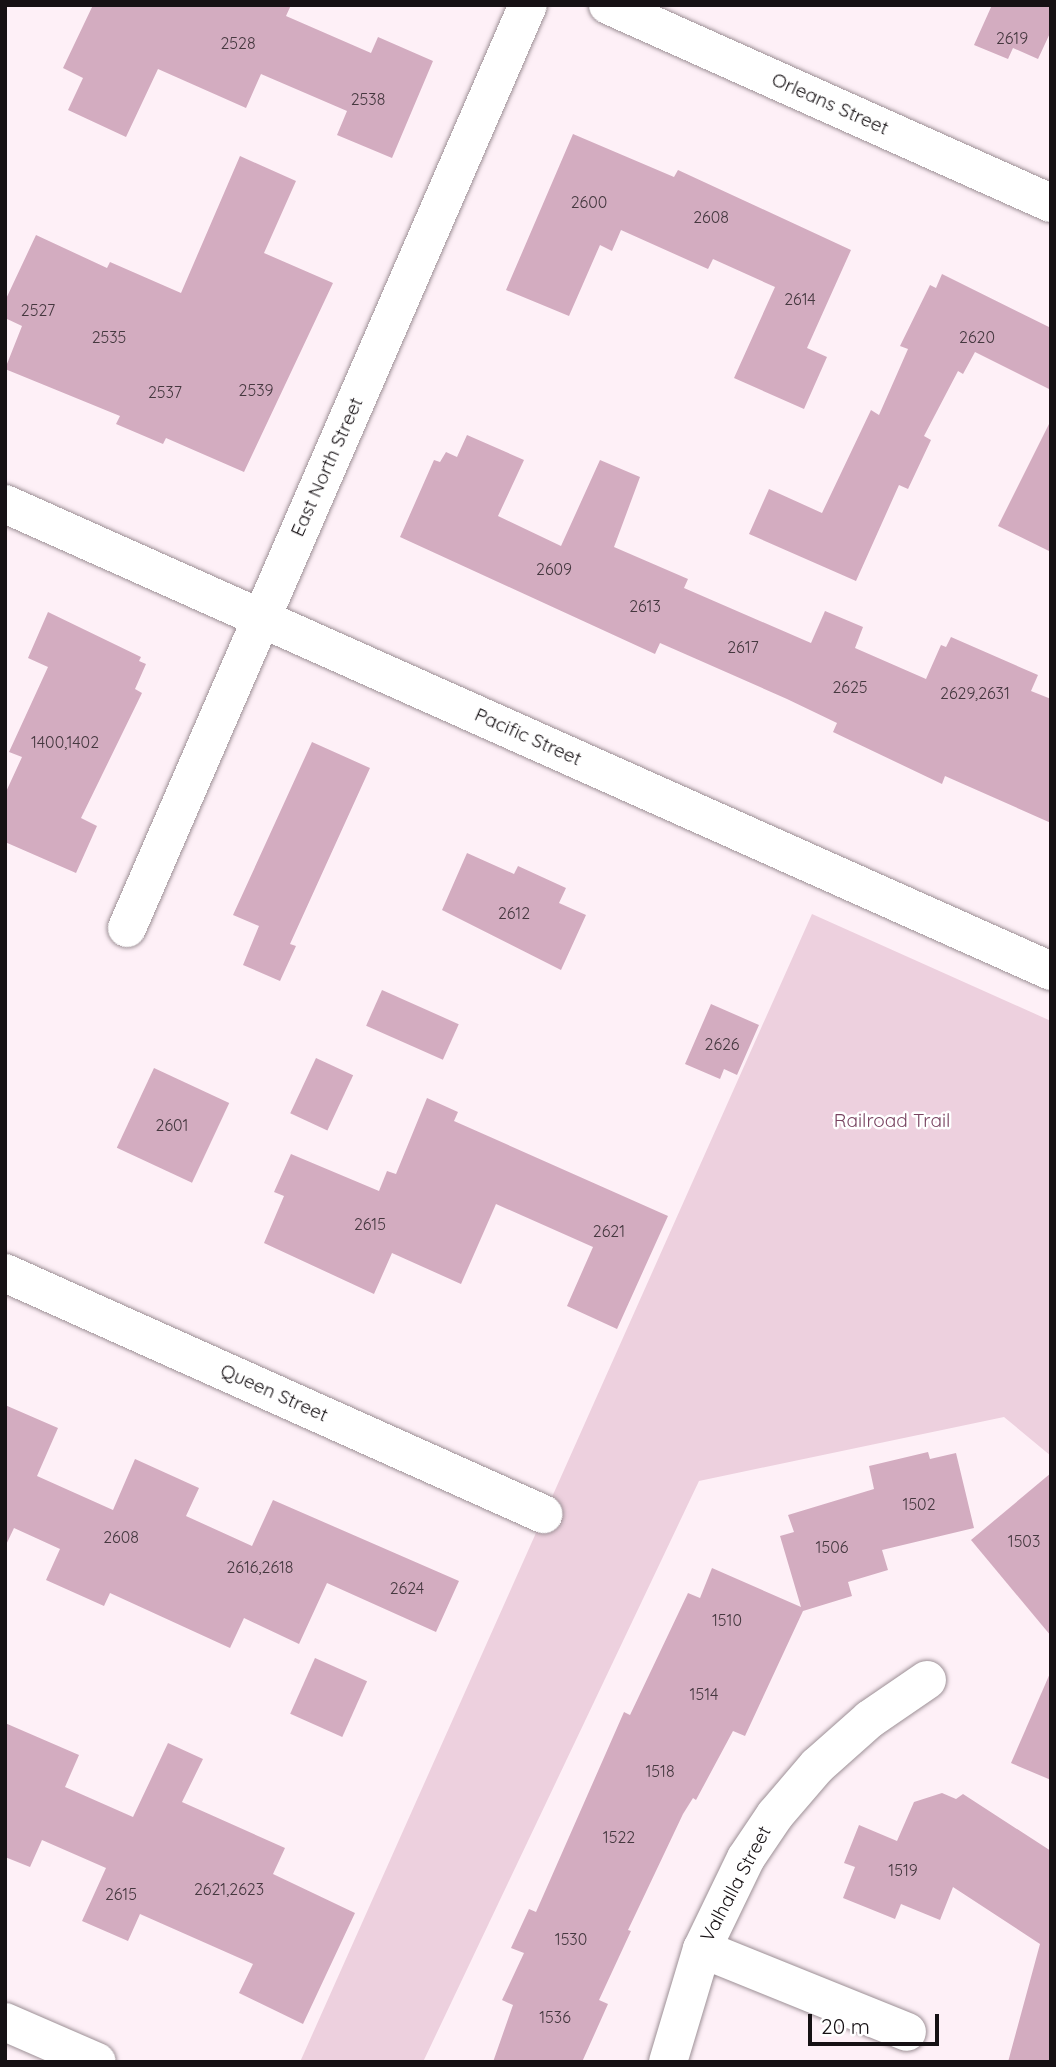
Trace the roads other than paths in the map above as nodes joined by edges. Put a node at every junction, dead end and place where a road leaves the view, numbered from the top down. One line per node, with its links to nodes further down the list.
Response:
1 (528, 5): 5 (street, East North Street)
2 (608, 5): 3 (street, Orleans Street)
3 (1051, 203)
4 (5, 503): 5 (street, Pacific Street)
5 (261, 618): 6 (street, East North Street); 7 (street, Pacific Street)
6 (127, 928)
7 (1051, 971)
8 (5, 1273): 9 (street, Queen Street)
9 (543, 1514)
10 (927, 1680): 11 (street, Valhalla Street)
11 (702, 1949): 13 (street, Valhalla Street); 15 (street, Valhalla Street)
12 (5, 2022): 14 (street)
13 (907, 2032)
14 (97, 2062)
15 (668, 2062)

